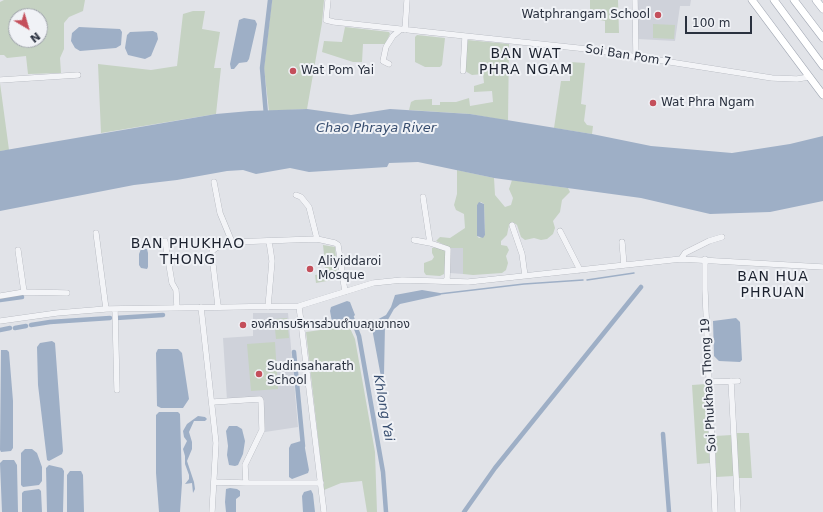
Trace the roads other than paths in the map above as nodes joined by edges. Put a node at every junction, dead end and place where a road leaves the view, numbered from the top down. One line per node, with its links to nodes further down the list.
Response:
1 (328, 0): 9 (street, Soi Ban Pom 7)
2 (407, 0): 9 (street)
3 (635, 0): 12 (street)
4 (752, 0): 17 (main road)
5 (774, 0): 14 (main road)
6 (794, 0): 11 (main road)
7 (816, 0): 8 (main road)
8 (823, 9)
9 (402, 30): 10 (street, Soi Ban Pom 7); 13 (street)
10 (465, 37): 12 (street, Soi Ban Pom 7); 15 (street)
11 (823, 38)
12 (636, 56): 17 (street, Soi Ban Pom 7)
13 (388, 64)
14 (823, 66)
15 (463, 71)
16 (78, 75): 18 (street)
17 (809, 77): 19 (main road)
18 (0, 80)
19 (823, 95)
20 (214, 182): 31 (street)
21 (296, 195): 27 (street)
22 (423, 197): 33 (street)
23 (512, 225): 40 (street)
24 (560, 231): 39 (street)
25 (96, 233): 51 (street)
26 (722, 237): 35 (street)
27 (316, 239): 30 (street); 43 (street)
28 (414, 240): 33 (street)
29 (165, 241): 48 (street)
30 (269, 241): 31 (street); 50 (street)
31 (232, 242): 46 (street)
32 (622, 242): 37 (street)
33 (430, 243): 41 (street)
34 (18, 250): 42 (street)
35 (681, 259): 36 (street); 37 (street)
36 (705, 259): 38 (street); 56 (street, Soi Phukhao Thong 19)
37 (624, 265): 39 (street)
38 (823, 267)
39 (580, 270): 40 (street)
40 (524, 276): 41 (street)
41 (447, 282): 43 (street)
42 (24, 292): 44 (street); 45 (street)
43 (345, 292): 47 (street)
44 (67, 293)
45 (0, 296)
46 (218, 306): 49 (street); 50 (street)
47 (299, 306): 50 (street); 60 (street)
48 (178, 307): 49 (street); 52 (street)
49 (201, 307): 58 (street)
50 (268, 307)
51 (106, 309): 52 (street); 53 (street)
52 (114, 309): 57 (street)
53 (0, 321)
54 (731, 381): 55 (street); 56 (street); 65 (street)
55 (738, 381)
56 (709, 382): 64 (street, Soi Phukhao Thong 19)
57 (117, 390)
58 (212, 402): 59 (street); 61 (street)
59 (214, 482): 61 (street); 62 (street)
60 (321, 482): 61 (street); 63 (street)
61 (246, 483)
62 (212, 512)
63 (324, 512)
64 (715, 512)
65 (738, 512)

